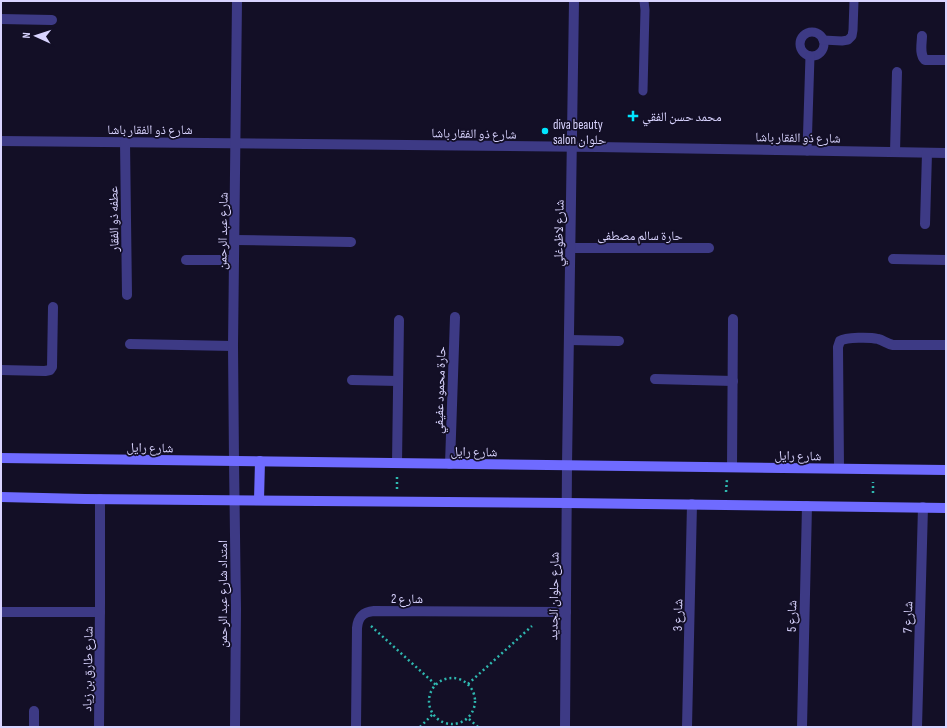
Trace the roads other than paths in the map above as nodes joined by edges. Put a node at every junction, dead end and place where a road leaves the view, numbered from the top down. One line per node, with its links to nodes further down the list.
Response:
1 (238, 1): 15 (street, شارع عبد الرحمن)
2 (574, 1): 16 (street, شارع لاظوغلي)
3 (644, 1): 12 (lane)
4 (854, 1): 8 (lane)
5 (1, 19): 6 (street)
6 (52, 20)
7 (922, 36): 10 (street)
8 (823, 40): 9 (lane); 9 (lane)
9 (810, 56): 17 (lane)
10 (946, 60)
11 (897, 72): 18 (street)
12 (643, 91)
13 (1, 141): 14 (street, شارع ذو الفقار باشا)
14 (125, 142): 15 (street, شارع ذو الفقار باشا); 30 (street, عطفه ذو الفقار)
15 (236, 143): 16 (street, شارع ذو الفقار باشا); 22 (street, شارع عبد الرحمن)
16 (572, 147): 17 (street, شارع ذو الفقار باشا); 24 (street, شارع لاظوغلي)
17 (807, 151): 18 (street, شارع ذو الفقار باشا)
18 (895, 152): 19 (street, شارع ذو الفقار باشا)
19 (927, 152): 20 (street, شارع ذو الفقار باشا); 21 (street)
20 (946, 153)
21 (925, 224)
22 (235, 240): 23 (street); 28 (street, شارع عبد الرحمن)
23 (351, 242)
24 (571, 248): 25 (street, حارة سالم مصطفى); 35 (street, شارع لاظوغلي)
25 (709, 248)
26 (893, 259): 29 (street)
27 (186, 260): 28 (street)
28 (234, 260): 39 (street, شارع عبد الرحمن)
29 (946, 260)
30 (127, 295)
31 (53, 307): 40 (street)
32 (455, 317): 49 (street, حارة محمود عفيفي)
33 (733, 319): 44 (street)
34 (399, 320): 43 (street)
35 (569, 340): 36 (street); 50 (street, شارع لاظوغلي)
36 (619, 341)
37 (130, 344): 39 (street)
38 (946, 345): 52 (street)
39 (233, 346): 46 (street, شارع عبد الرحمن)
40 (1, 370)
41 (655, 379): 44 (street)
42 (352, 380): 43 (street)
43 (398, 381): 48 (street)
44 (733, 381): 51 (street)
45 (1, 458): 46 (street, شارع رايل)
46 (234, 461): 47 (street, شارع رايل); 56 (street, امتداد شارع عبد الرحمن)
47 (260, 461): 48 (street, شارع رايل); 57 (street)
48 (397, 463): 49 (street, شارع رايل)
49 (450, 464): 50 (street, شارع رايل)
50 (567, 465): 51 (street, شارع رايل); 58 (street, شارع حلوان الجديد)
51 (730, 467): 52 (street, شارع رايل)
52 (839, 468): 53 (street, شارع رايل)
53 (946, 470)
54 (1, 497): 55 (street)
55 (100, 499): 56 (street); 64 (street, شارع طارق بن زياد)
56 (235, 500): 57 (street); 69 (street, امتداد شارع عبد الرحمن)
57 (259, 500): 58 (street)
58 (567, 503): 59 (street); 65 (street, شارع حلوان الجديد)
59 (692, 504): 60 (street); 72 (street, شارع 3)
60 (807, 506): 61 (street); 73 (street, شارع 5)
61 (923, 507): 62 (street); 74 (street, شارع 7)
62 (946, 508)
63 (1, 612): 64 (street, شارع طارق بن زياد)
64 (100, 612): 68 (street, شارع طارق بن زياد)
65 (566, 612): 70 (street, شارع 2); 71 (street, شارع حلوان الجديد)
66 (34, 711): 67 (street)
67 (34, 727)
68 (99, 727)
69 (236, 727)
70 (356, 727)
71 (565, 727)
72 (687, 727)
73 (802, 727)
74 (918, 727)

